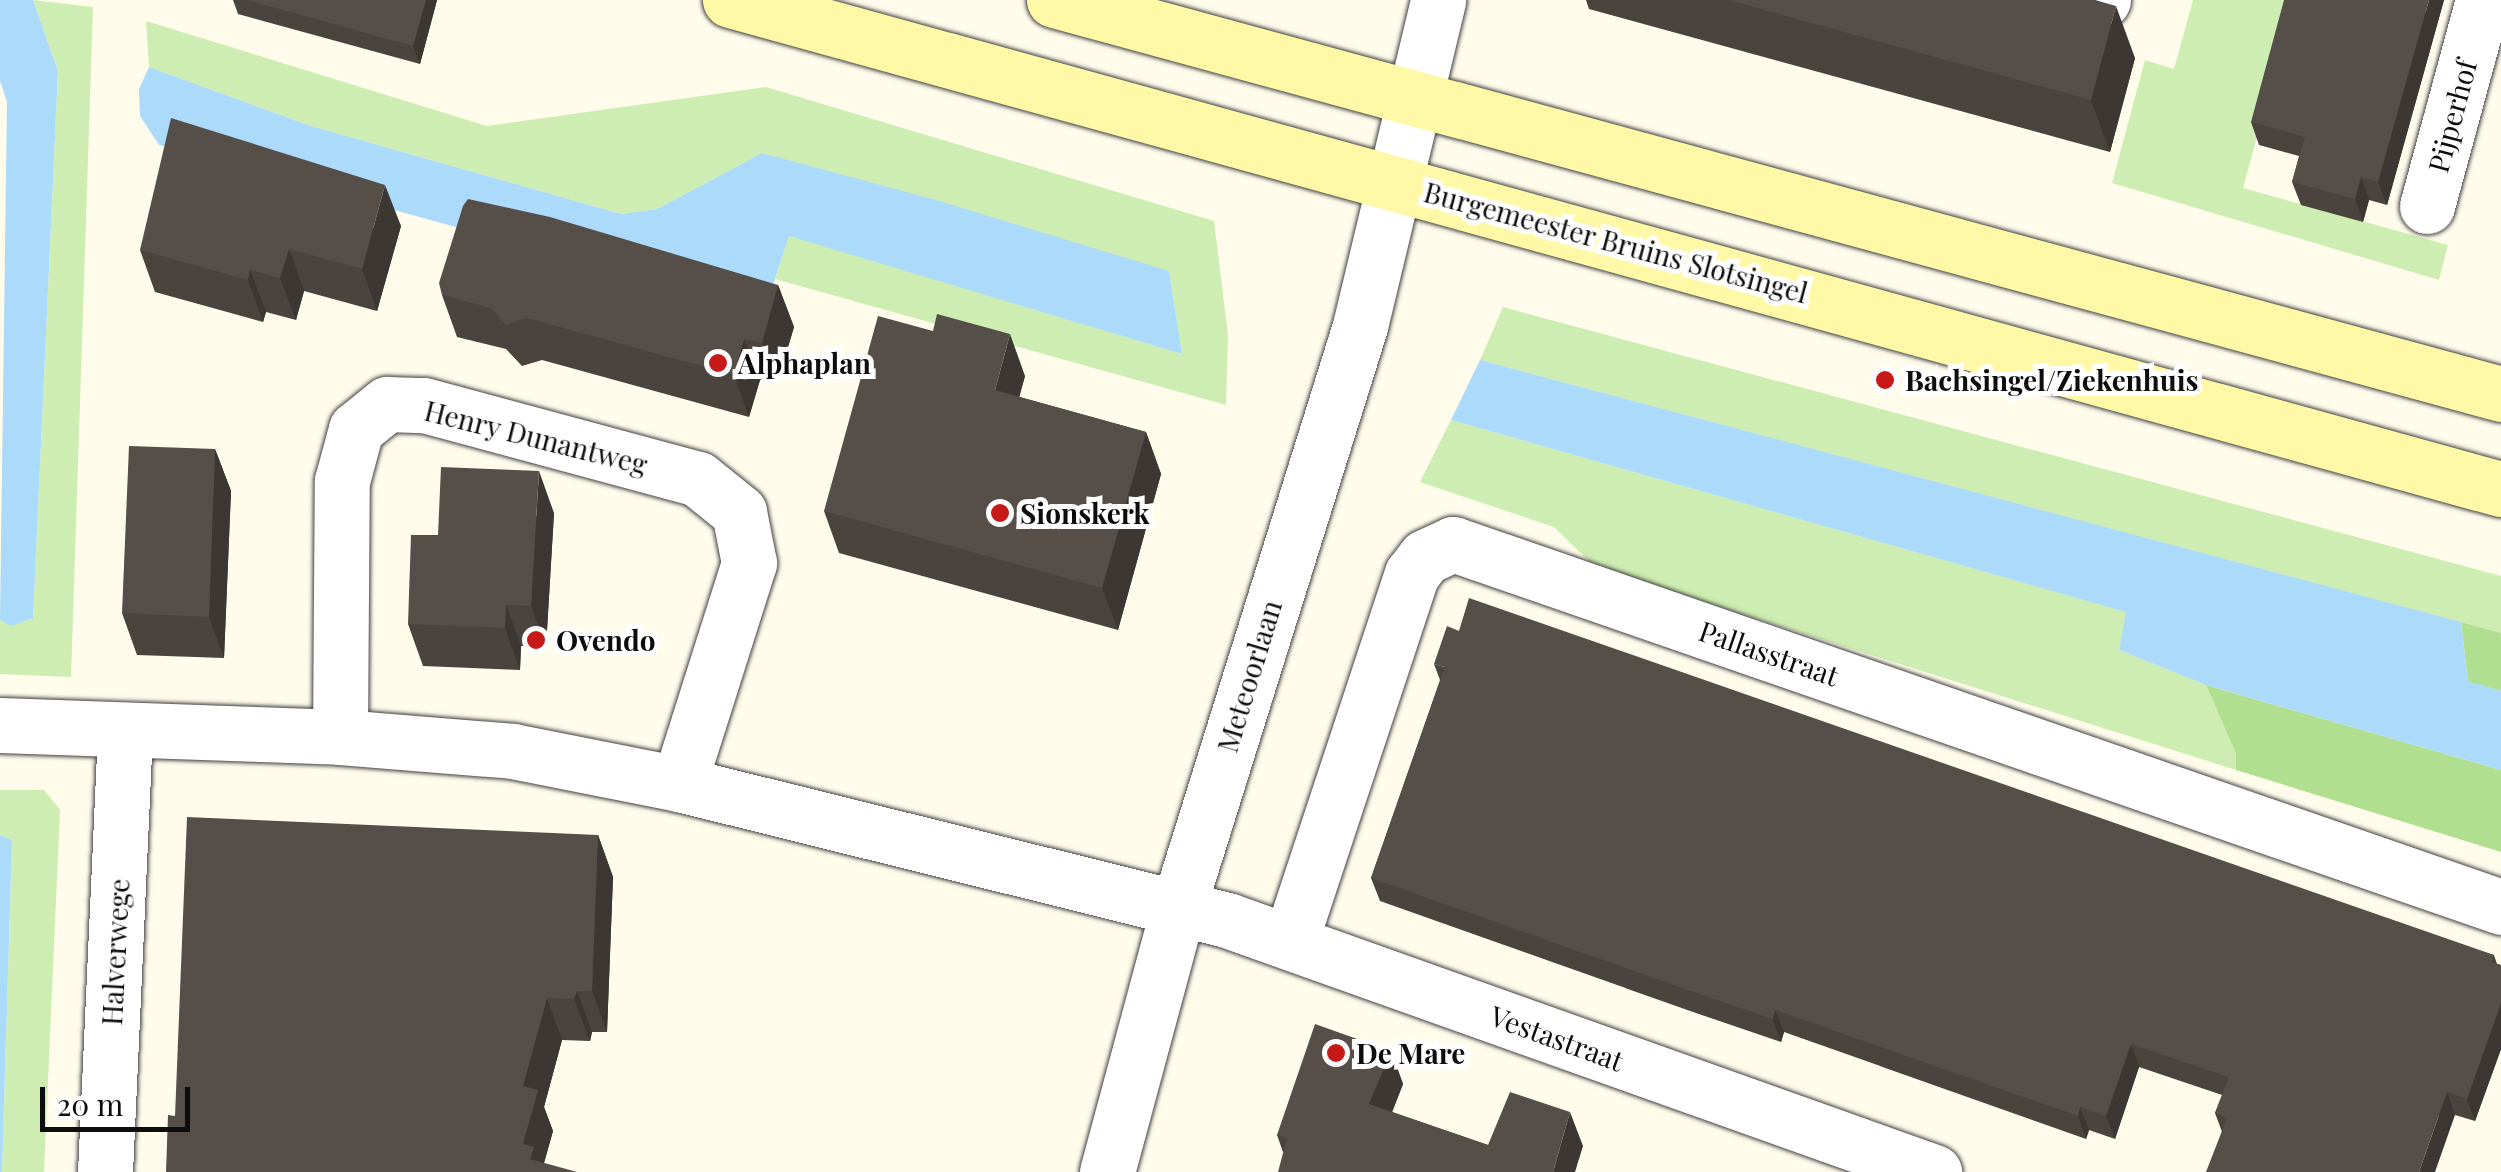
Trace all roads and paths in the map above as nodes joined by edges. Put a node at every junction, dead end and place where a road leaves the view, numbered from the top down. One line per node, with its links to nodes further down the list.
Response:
1 (730, 0): 8 (main road, Burgemeester Bruins Slotsingel)
2 (1054, 0): 7 (main road)
3 (1438, 0): 7 (street, Meteoorlaan)
4 (2086, 0): 5 (street)
5 (2103, 0)
6 (2486, 19): 9 (street, Pijperhof)
7 (1418, 98): 8 (street, Meteoorlaan); 10 (main road)
8 (1395, 181): 11 (main road, Burgemeester Bruins Slotsingel); 17 (street, Meteoorlaan)
9 (2427, 206)
10 (2501, 394)
11 (2501, 488)
12 (0, 726): 13 (street)
13 (125, 732): 14 (street); 19 (street, Halverwege)
14 (340, 737): 15 (street); 15 (street, Henry Dunantweg)
15 (679, 784): 17 (street)
16 (2501, 907): 18 (street, Pallasstraat)
17 (1178, 908): 18 (street, Vestastraat); 20 (street, Meteoorlaan)
18 (1290, 942): 21 (street, Vestastraat)
19 (105, 1172)
20 (1107, 1172)
21 (1934, 1172)

